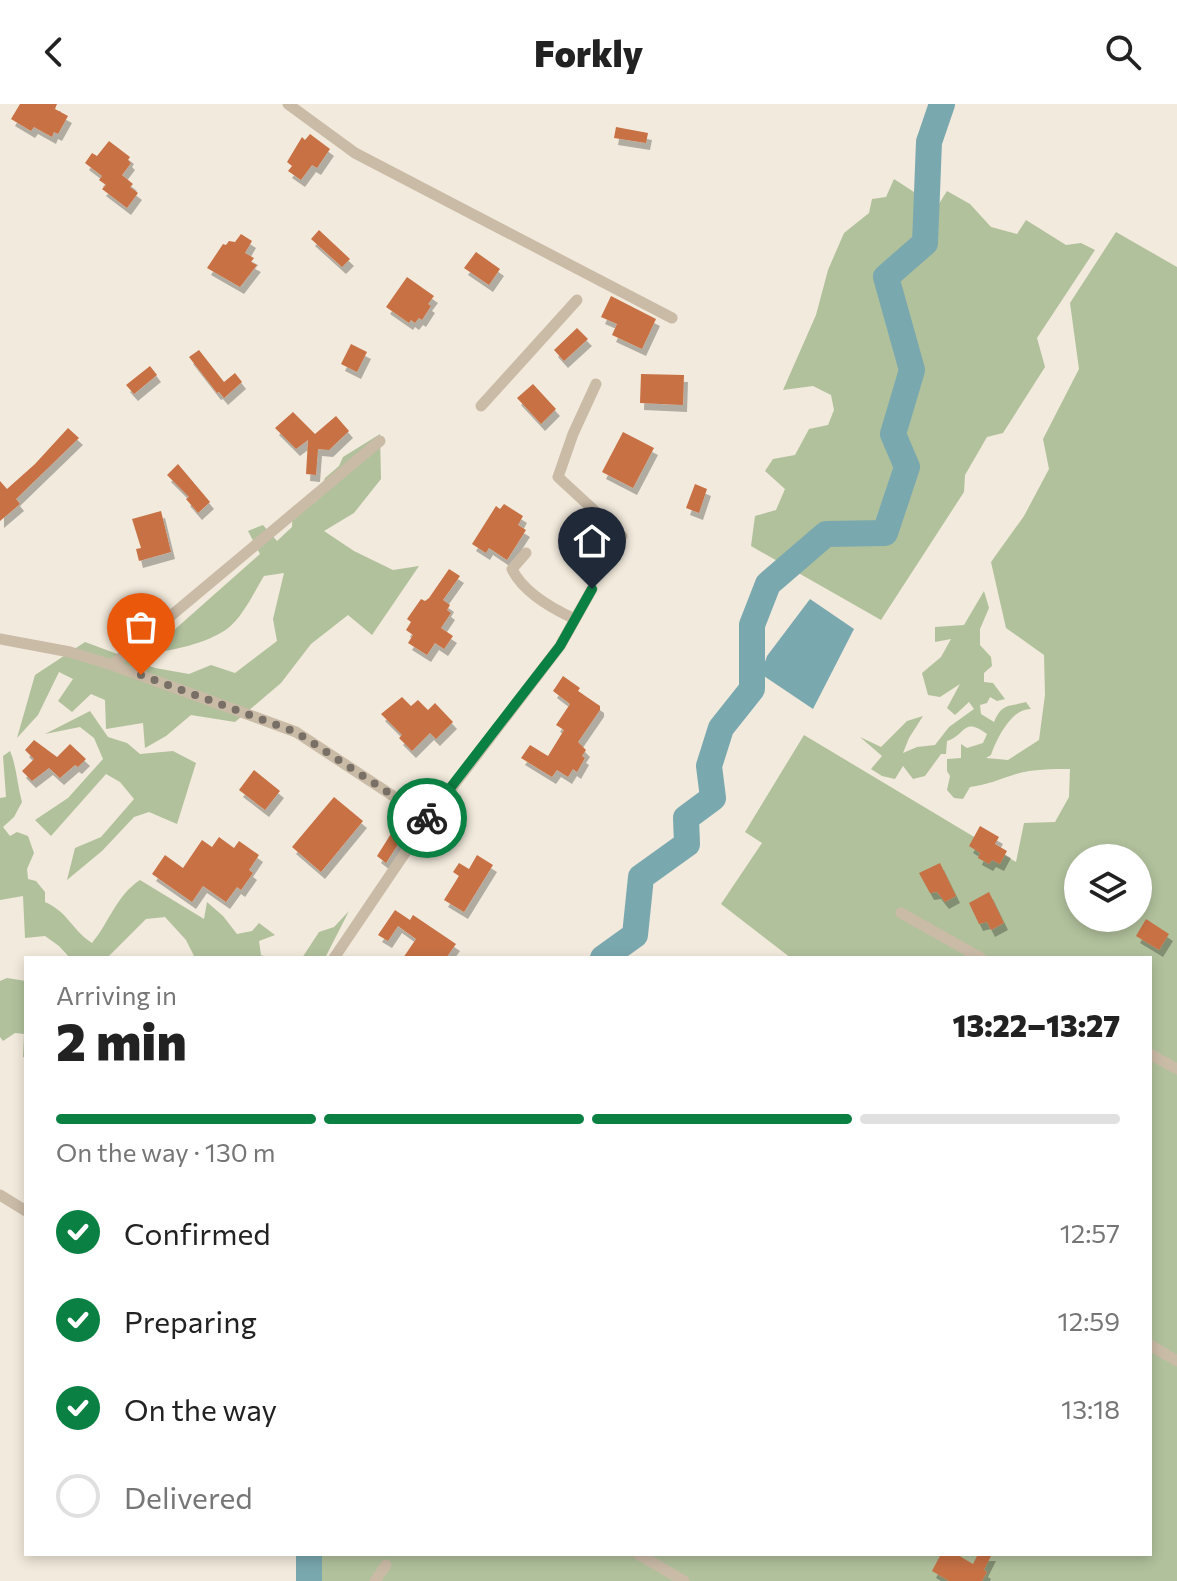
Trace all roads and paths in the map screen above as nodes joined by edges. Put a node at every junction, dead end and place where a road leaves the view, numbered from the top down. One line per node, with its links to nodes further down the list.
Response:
1 (288, 104): 3 (street)
2 (577, 300): 5 (street)
3 (672, 318)
4 (596, 384): 7 (street)
5 (481, 406)
6 (380, 441): 12 (street)
7 (622, 536)
8 (526, 553): 10 (street)
9 (592, 589): 10 (street)
10 (575, 619): 13 (street)
11 (0, 639): 12 (street)
12 (112, 665): 13 (street)
13 (428, 819): 15 (street)
14 (901, 913): 16 (street)
15 (335, 956)
16 (977, 956)
17 (1152, 1055): 18 (street)
18 (1177, 1069)
19 (0, 1195): 20 (street)
20 (24, 1210)
21 (1152, 1346): 22 (street)
22 (1177, 1361)
23 (641, 1556): 26 (street)
24 (386, 1565): 25 (street)
25 (375, 1581)
26 (684, 1581)

